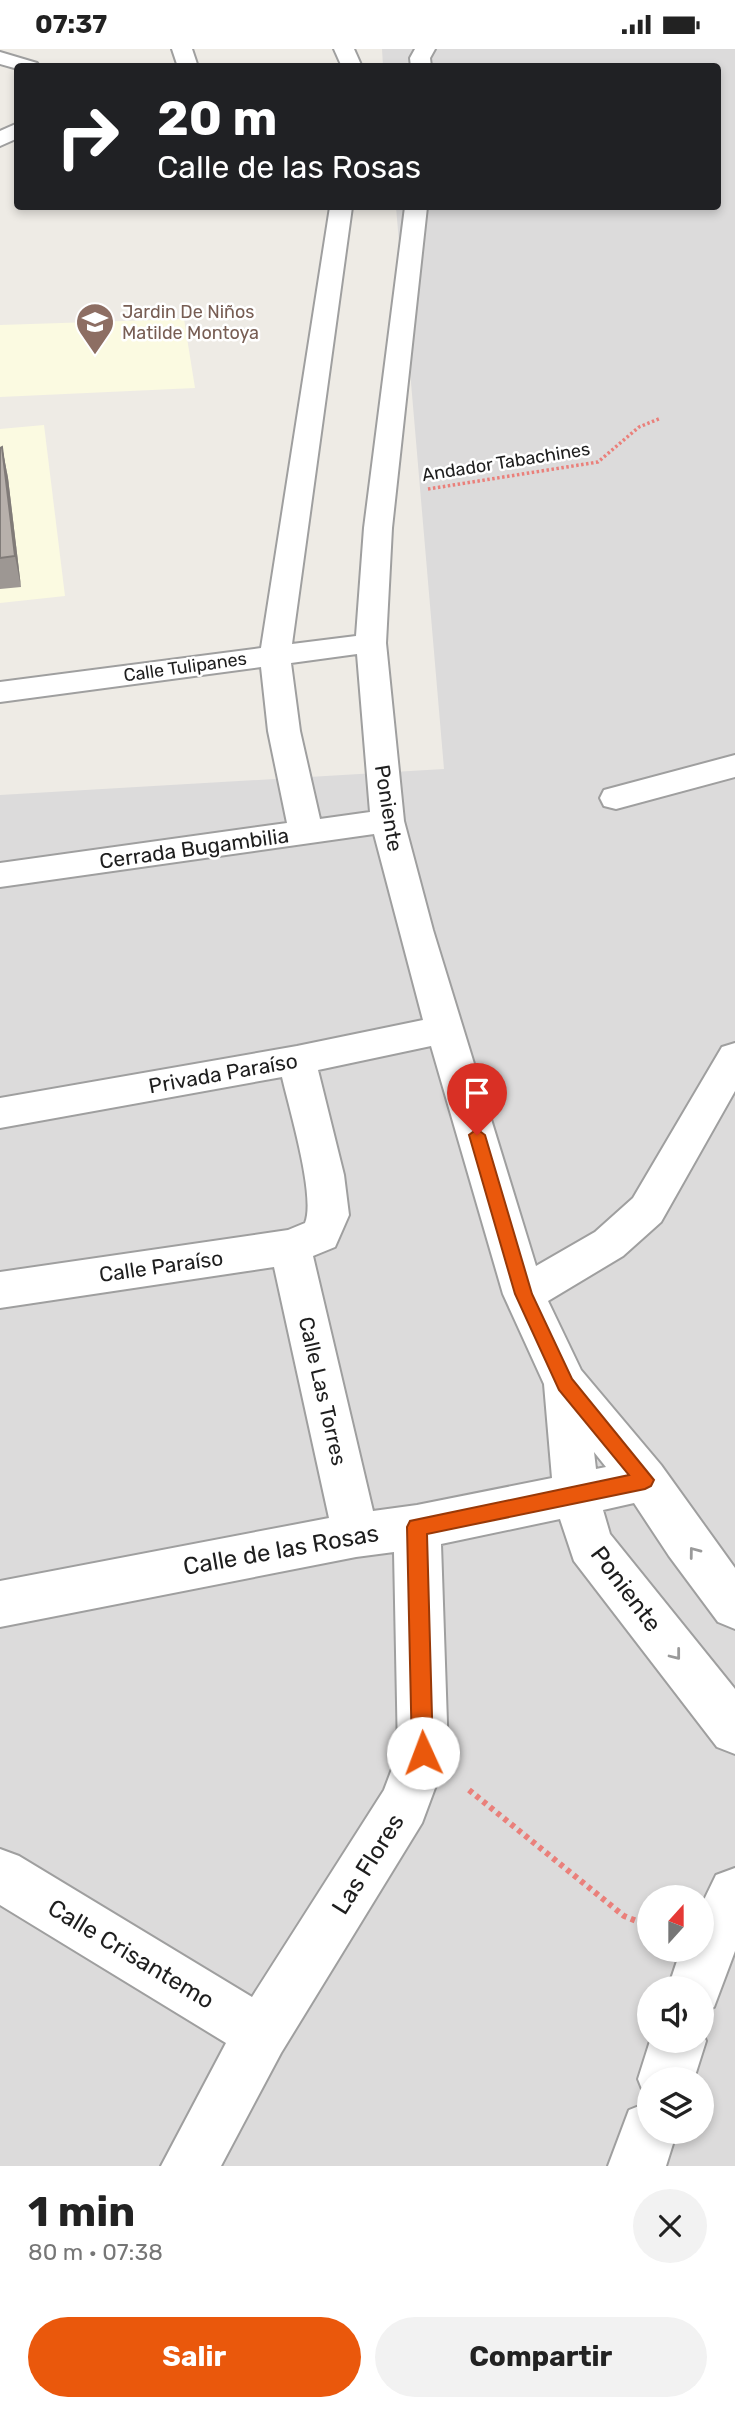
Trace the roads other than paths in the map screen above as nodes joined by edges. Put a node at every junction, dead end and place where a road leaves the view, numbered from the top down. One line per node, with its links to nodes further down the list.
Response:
1 (341, 210): 4 (street)
2 (422, 210): 3 (street, Poniente)
3 (371, 643): 4 (street, Calle Tulipanes); 8 (street, Poniente)
4 (275, 655): 5 (street, Calle Tulipanes); 9 (street)
5 (0, 692)
6 (735, 766): 7 (street)
7 (616, 798)
8 (387, 821): 9 (street, Cerrada Bugambilia); 11 (street, Poniente)
9 (306, 832): 10 (street, Cerrada Bugambilia)
10 (0, 875)
11 (446, 1029): 13 (street, Privada Paraíso); 17 (street, Poniente)
12 (735, 1057): 17 (street)
13 (297, 1060): 14 (street, Privada Paraíso); 15 (street, Calle Las Torres)
14 (0, 1114)
15 (305, 1241): 16 (street, Calle Paraíso); 22 (street, Calle Las Torres)
16 (0, 1290)
17 (524, 1294): 18 (street, Poniente)
18 (566, 1384): 19 (street, Poniente); 20 (street, Poniente)
19 (645, 1480): 20 (street, Calle de las Rosas); 24 (street, Poniente, one-way to 19)
20 (576, 1496): 21 (street, Calle de las Rosas); 25 (street, Poniente, one-way to 25)
21 (417, 1527): 22 (street, Calle de las Rosas); 29 (street, Las Flores)
22 (356, 1535): 23 (street, Calle de las Rosas)
23 (0, 1604)
24 (735, 1606)
25 (735, 1729)
26 (0, 1875): 29 (street, Calle Crisantemo)
27 (735, 1894): 28 (street)
28 (699, 1976)
29 (261, 2033): 31 (street, Las Flores)
30 (645, 2144): 32 (street)
31 (190, 2166)
32 (638, 2166)

